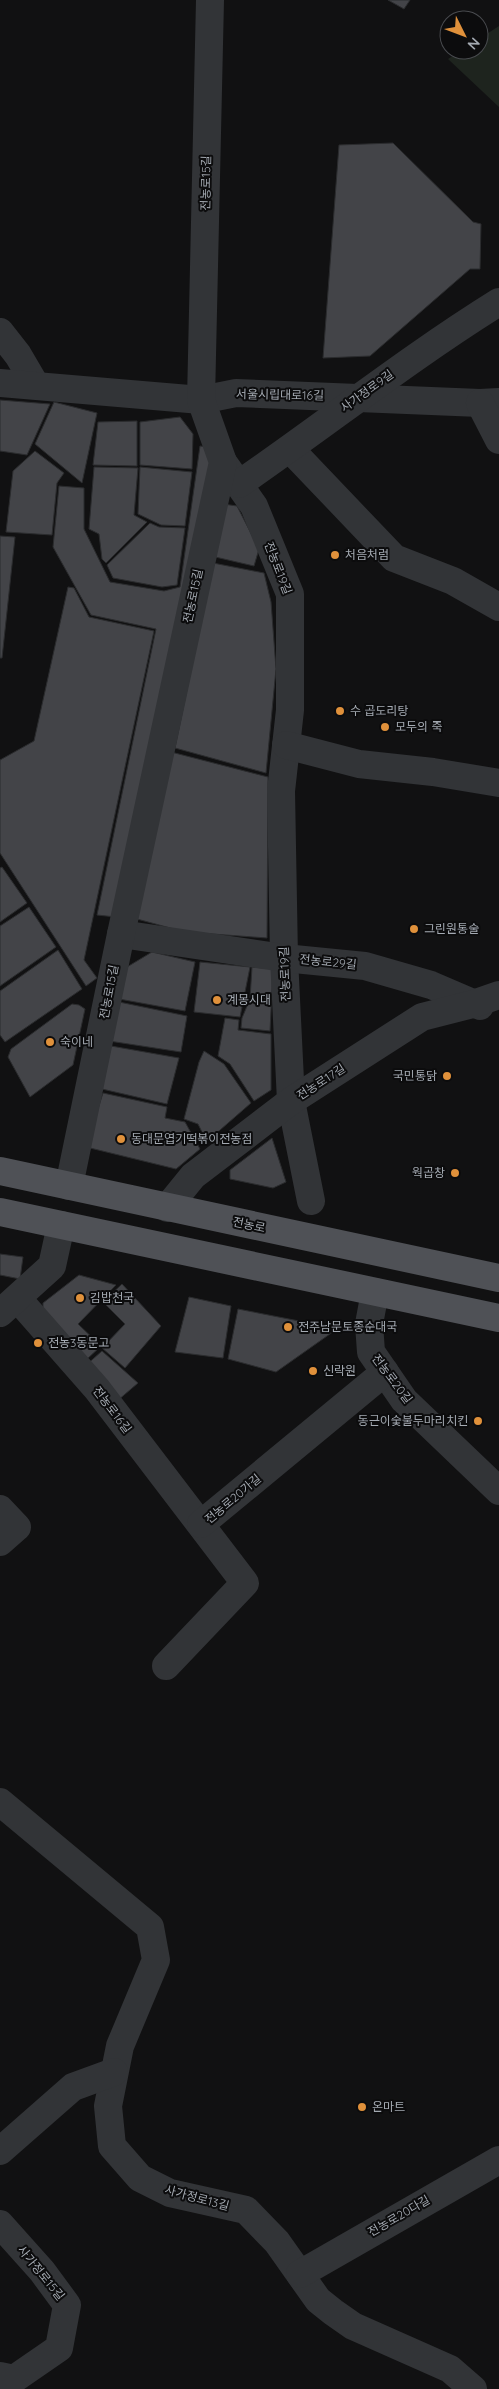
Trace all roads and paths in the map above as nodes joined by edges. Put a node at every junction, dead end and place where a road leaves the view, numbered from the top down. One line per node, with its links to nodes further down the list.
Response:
1 (210, 0): 7 (street, 전농로15길)
2 (499, 302): 6 (street, 사가정로9길)
3 (0, 332): 5 (street)
4 (0, 383): 5 (street)
5 (34, 384): 7 (street)
6 (357, 398): 7 (street, 서울시립대로16길); 8 (street, 서울시립대로16길); 10 (street, 사가정로9길)
7 (201, 400): 11 (street, 전농로15길)
8 (489, 403): 9 (street, 서울시립대로16길)
9 (499, 440)
10 (290, 449): 11 (street, 사가정로9길); 12 (street)
11 (231, 473): 13 (street, 전농로19길); 15 (street, 전농로15길)
12 (499, 607)
13 (286, 745): 14 (street); 16 (street, 전농로19길)
14 (499, 783)
15 (121, 934): 16 (street, 전농로29길); 22 (street, 전농로15길)
16 (284, 958): 18 (street, 전농로29길); 20 (street, 전농로19길)
17 (499, 995): 18 (street, 전농로17길)
18 (473, 1004): 19 (street, 전농로29길); 20 (street, 전농로17길)
19 (499, 1013)
20 (291, 1102): 23 (street, 전농로19길); 24 (street, 전농로17길)
21 (0, 1171): 22 (main road, 전농로)
22 (69, 1186): 24 (main road, 전농로)
23 (311, 1201)
24 (167, 1208): 27 (main road, 전농로)
25 (0, 1212): 26 (main road)
26 (61, 1225): 28 (main road); 29 (street, 전농로16길)
27 (499, 1278)
28 (375, 1292): 30 (main road); 31 (street, 전농로20길)
29 (9, 1306): 34 (street, 전농로16길)
30 (499, 1318)
31 (385, 1372): 32 (street, 전농로20길); 34 (street, 전농로20가길)
32 (499, 1491)
33 (0, 1509): 35 (street)
34 (201, 1524): 36 (street, 전농로20가길)
35 (0, 1542)
36 (166, 1666)
37 (0, 1802): 38 (street, 사가정로13길)
38 (114, 2072): 39 (street); 42 (street, 사가정로13길)
39 (0, 2150)
40 (499, 2160): 42 (street, 전농로20다길)
41 (0, 2224): 43 (street, 사가정로15길)
42 (300, 2274): 44 (street, 사가정로13길)
43 (0, 2376)
44 (472, 2389)

